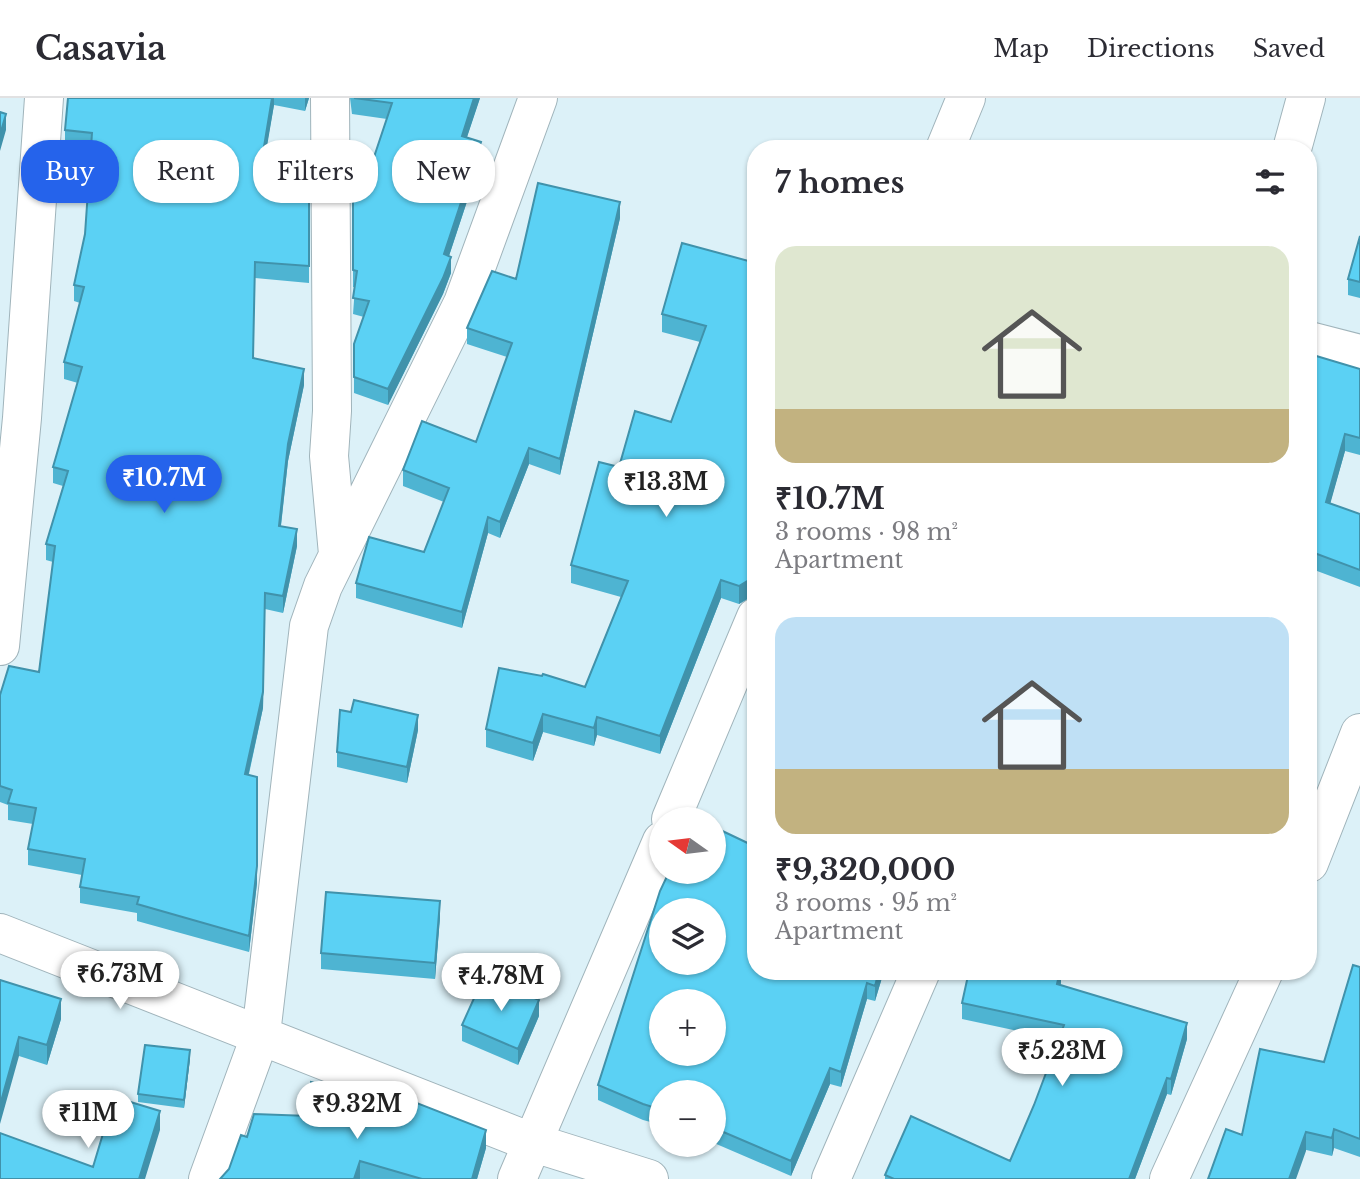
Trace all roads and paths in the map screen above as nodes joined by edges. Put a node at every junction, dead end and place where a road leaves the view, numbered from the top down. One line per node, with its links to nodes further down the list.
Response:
1 (44, 98): 12 (street)
2 (330, 98): 10 (street)
3 (538, 98): 10 (street)
4 (966, 98): 6 (street)
5 (1306, 98): 7 (street)
6 (950, 140)
7 (1294, 140)
8 (1317, 343): 9 (street)
9 (1360, 354)
10 (338, 554): 20 (street)
11 (747, 638): 14 (street)
12 (0, 646)
13 (1360, 733): 15 (street)
14 (676, 807)
15 (1317, 843)
16 (649, 871): 21 (street)
17 (0, 933): 20 (street)
18 (917, 980): 25 (street)
19 (1260, 980): 26 (street)
20 (261, 1034): 21 (street); 22 (street)
21 (531, 1142): 23 (street); 24 (street)
22 (208, 1179)
23 (517, 1179)
24 (649, 1179)
25 (831, 1179)
26 (1169, 1179)

